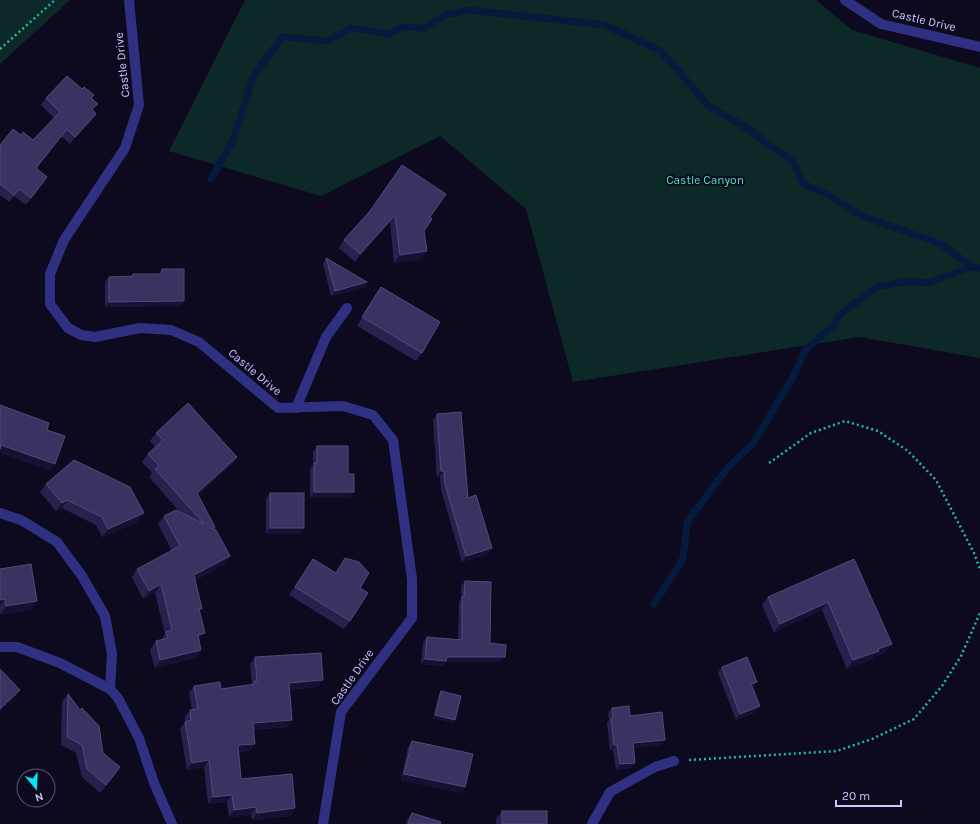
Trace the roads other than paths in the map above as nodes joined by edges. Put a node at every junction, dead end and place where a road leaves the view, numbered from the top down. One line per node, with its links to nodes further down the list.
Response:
1 (129, 0): 5 (street, Castle Drive)
2 (845, 0): 3 (street, Castle Drive)
3 (980, 47)
4 (347, 308): 5 (street)
5 (296, 408): 11 (street, Castle Drive)
6 (0, 513): 8 (street)
7 (0, 647): 8 (street)
8 (110, 689): 10 (street)
9 (674, 761): 12 (street)
10 (172, 824)
11 (324, 824)
12 (592, 824)

